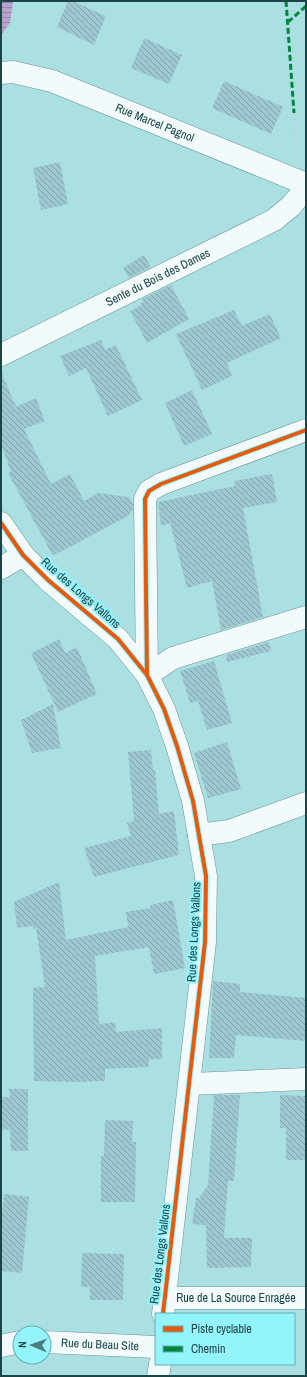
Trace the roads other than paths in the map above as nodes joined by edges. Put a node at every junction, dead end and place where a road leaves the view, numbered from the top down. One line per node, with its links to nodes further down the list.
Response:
1 (1, 73): 2 (street, Rue Marcel Pagnol)
2 (304, 184): 3 (street, Sente du Bois des Dames)
3 (1, 355)
4 (306, 430): 9 (street)
5 (1, 523): 6 (street, Rue des Longs Vallons)
6 (23, 555): 7 (street); 9 (street, Rue des Longs Vallons)
7 (1, 568)
8 (306, 617): 9 (street)
9 (147, 675): 11 (street, Rue des Longs Vallons)
10 (306, 803): 11 (street)
11 (200, 835): 13 (street, Rue des Longs Vallons)
12 (306, 1078): 13 (street)
13 (190, 1084): 15 (street, Rue des Longs Vallons)
14 (306, 1298): 15 (street, Rue de La Source Enragée)
15 (164, 1306)
16 (52, 1342): 19 (street, Rue du Beau Site)
17 (12, 1344): 18 (street)
18 (1, 1346)
19 (155, 1347)
20 (160, 1365): 21 (street)
21 (158, 1376)

